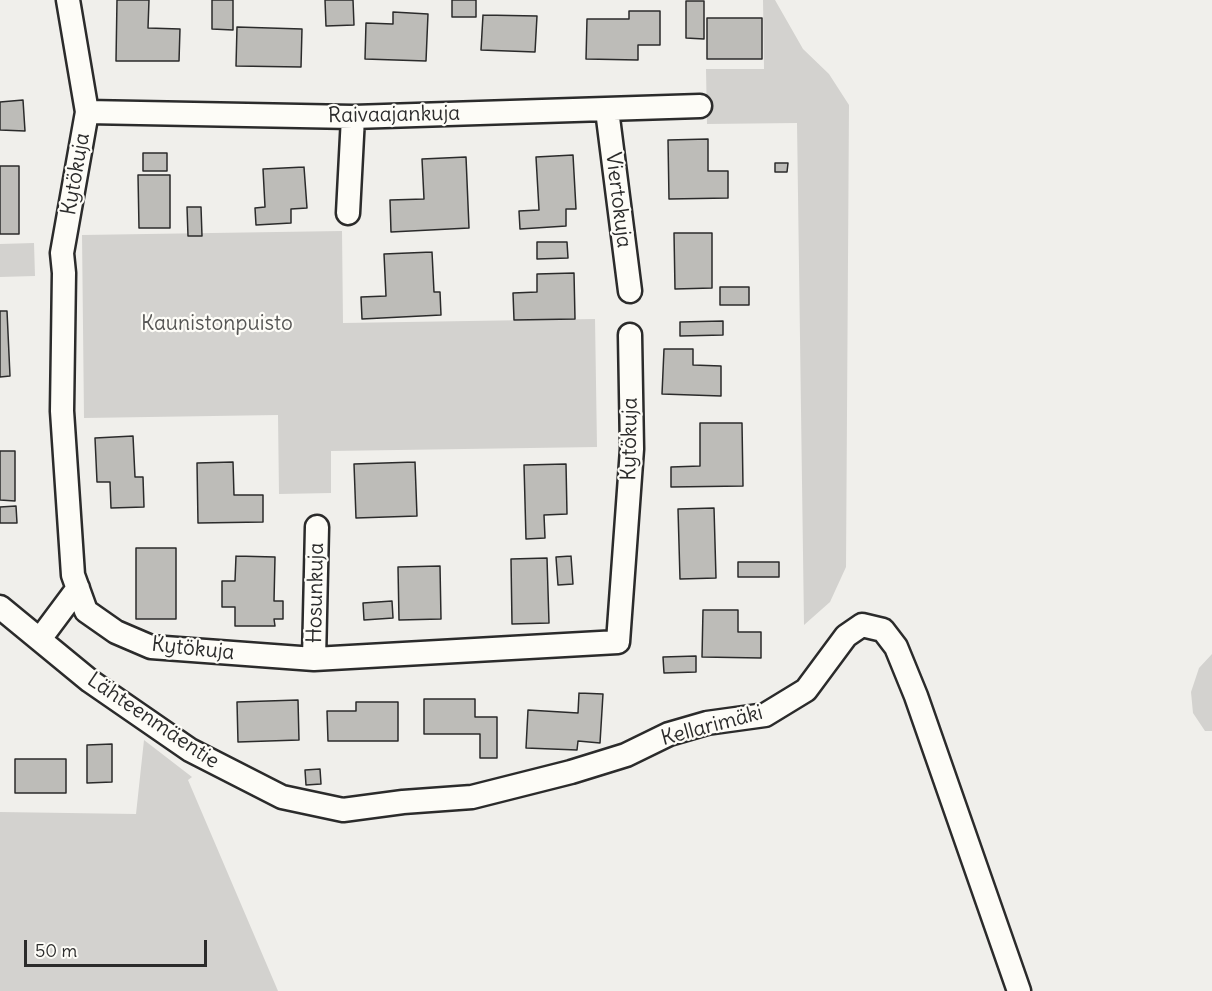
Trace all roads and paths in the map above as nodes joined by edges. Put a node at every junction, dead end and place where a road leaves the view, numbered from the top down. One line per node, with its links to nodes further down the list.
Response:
1 (68, 0): 4 (street, Kytökuja)
2 (700, 106): 3 (street, Raivaajankuja)
3 (607, 110): 5 (street, Raivaajankuja); 7 (street, Viertokuja)
4 (87, 112): 5 (street, Raivaajankuja); 10 (street, Kytökuja)
5 (353, 117): 6 (street)
6 (348, 213)
7 (630, 291)
8 (630, 335): 13 (street, Kytökuja)
9 (316, 527): 13 (street, Hosunkuja)
10 (78, 588): 12 (street); 13 (street, Kytökuja)
11 (0, 607): 12 (street, Lähteenmäentie)
12 (40, 639): 14 (street, Lähteenmäentie)
13 (315, 659)
14 (343, 810): 15 (street, Kellarimäki)
15 (1019, 991)

